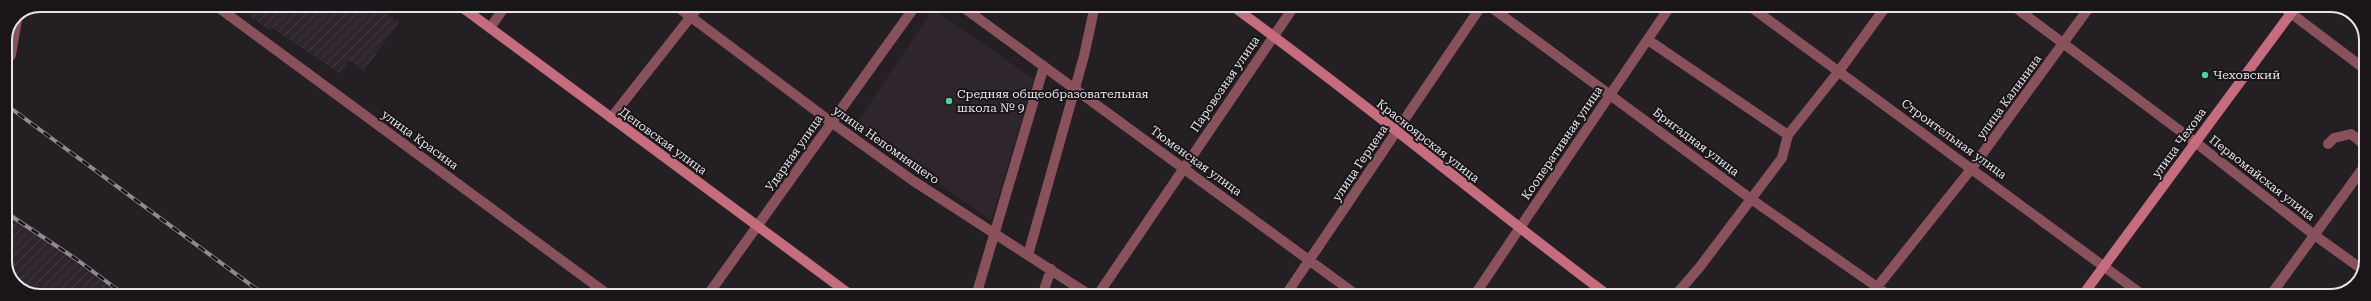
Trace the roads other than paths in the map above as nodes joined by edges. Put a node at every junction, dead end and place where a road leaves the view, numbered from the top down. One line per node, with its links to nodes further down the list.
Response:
1 (225, 12): 53 (street, улица Красина)
2 (468, 12): 22 (main road, Деповская улица)
3 (501, 12): 22 (street)
4 (684, 12): 20 (street, улица Непомнящего)
5 (695, 12): 20 (street)
6 (911, 12): 33 (street, Ударная улица)
7 (970, 12): 28 (street, Тюменская улица)
8 (1093, 12): 30 (street)
9 (1241, 12): 23 (main road, Красноярская улица)
10 (1290, 12): 23 (street, Паровозная улица)
11 (1477, 12): 34 (street, улица Герцена)
12 (1498, 12): 31 (street, Бригадная улица)
13 (1666, 12): 24 (street, Кооперативная улица)
14 (1758, 12): 29 (street, Строительная улица)
15 (1882, 12): 29 (street)
16 (2021, 12): 25 (street, Первомайская улица)
17 (2087, 12): 25 (street, улица Калинина)
18 (2292, 12): 37 (main road, улица Чехова)
19 (2298, 12): 27 (street)
20 (691, 17): 32 (street); 33 (street, улица Непомнящего)
21 (16, 26): 26 (street)
22 (490, 28): 32 (main road, Деповская улица)
23 (1274, 36): 34 (main road, Красноярская улица); 40 (street, Паровозная улица)
24 (1648, 40): 31 (street, Кооперативная улица); 35 (street)
25 (2064, 44): 37 (street, Первомайская улица); 39 (street, улица Калинина)
26 (12, 49)
27 (2359, 64)
28 (1044, 66): 30 (street, Тюменская улица); 45 (street)
29 (1839, 71): 35 (street); 39 (street, Строительная улица)
30 (1074, 87): 40 (street, Тюменская улица); 47 (street)
31 (1611, 95): 42 (street, Бригадная улица); 44 (street, Кооперативная улица)
32 (611, 118): 43 (main road, Деповская улица)
33 (831, 122): 43 (street, Ударная улица); 45 (street, улица Непомнящего)
34 (1396, 132): 44 (main road, Красноярская улица); 48 (street, улица Герцена)
35 (1788, 135): 42 (street)
36 (2359, 140): 38 (street)
37 (2195, 142): 46 (street, Первомайская улица); 50 (main road, улица Чехова)
38 (2328, 144)
39 (1972, 168): 50 (street, Строительная улица); 52 (street, улица Калинина)
40 (1183, 169): 48 (street, Тюменская улица); 59 (street, Паровозная улица)
41 (2359, 173): 46 (street)
42 (1751, 199): 52 (street, Бригадная улица); 64 (street)
43 (757, 226): 54 (street, Ударная улица); 55 (main road, Деповская улица)
44 (1519, 229): 62 (street, Кооперативная улица); 63 (main road, Красноярская улица)
45 (993, 234): 47 (street, улица Непомнящего); 56 (street)
46 (2313, 234): 49 (street, Первомайская улица); 68 (street)
47 (1028, 255): 51 (street, улица Непомнящего)
48 (1310, 260): 60 (street, улица Герцена); 61 (street, Тюменская улица)
49 (2359, 267)
50 (2104, 268): 66 (main road, улица Чехова); 67 (street, Строительная улица)
51 (1051, 269): 57 (street); 58 (street, улица Непомнящего)
52 (1877, 287): 65 (street, Бригадная улица)
53 (600, 289)
54 (712, 289)
55 (842, 289)
56 (978, 289)
57 (1044, 289)
58 (1081, 289)
59 (1102, 289)
60 (1290, 289)
61 (1349, 289)
62 (1479, 289)
63 (1600, 289)
64 (1682, 289)
65 (1880, 289)
66 (2088, 289)
67 (2134, 289)
68 (2275, 289)

